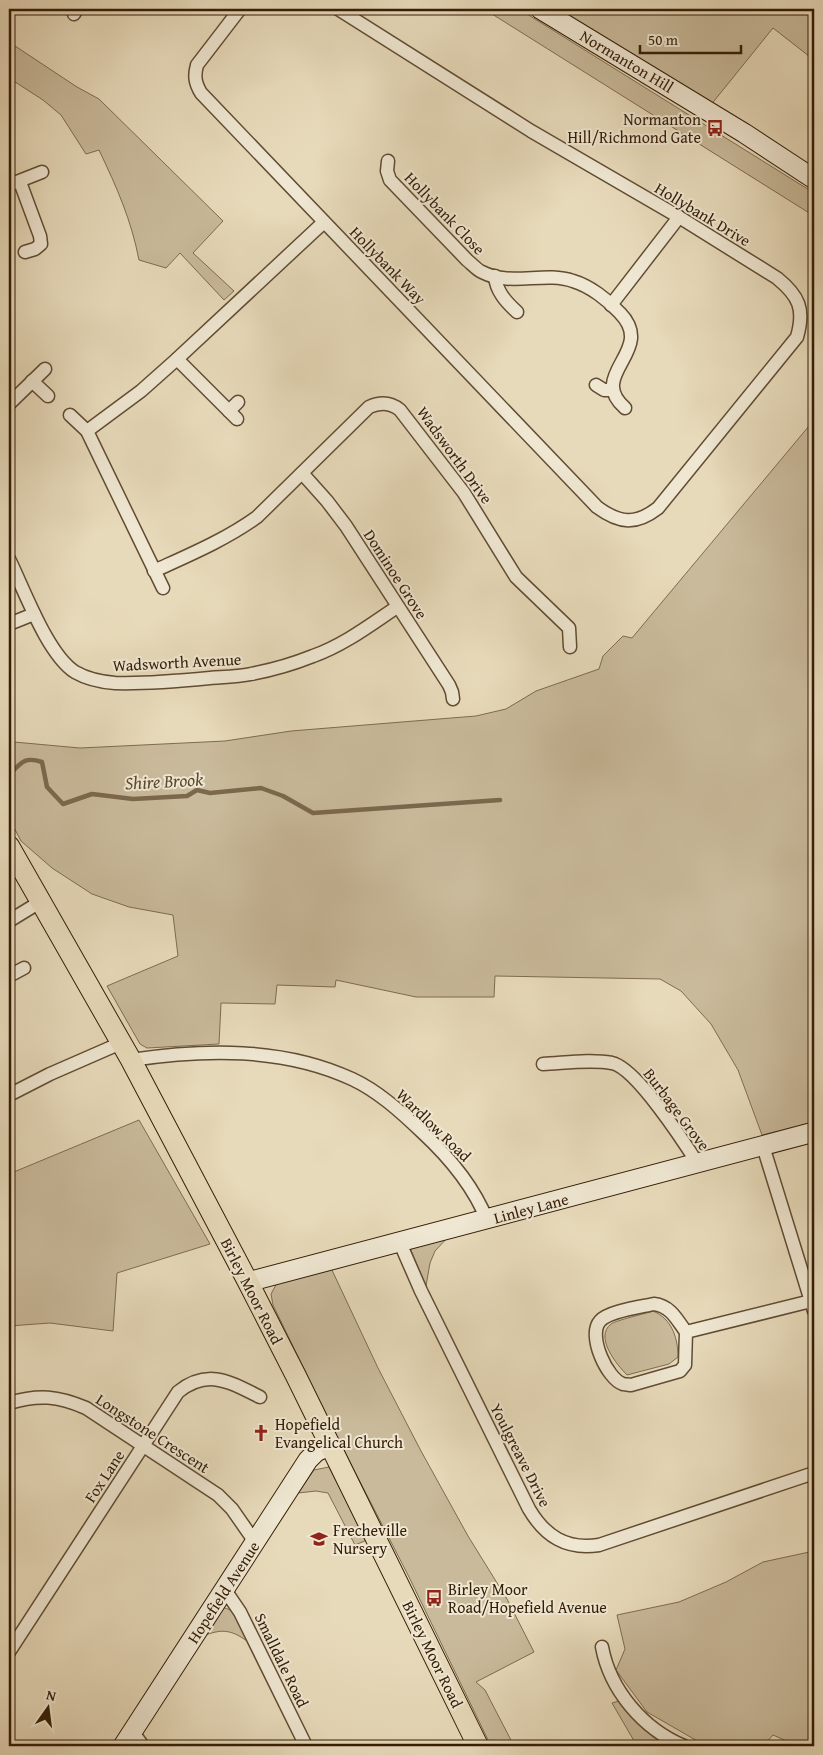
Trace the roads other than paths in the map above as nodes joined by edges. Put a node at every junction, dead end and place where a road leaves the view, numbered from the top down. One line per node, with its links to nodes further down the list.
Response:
1 (240, 9): 9 (street, Hollybank Way)
2 (338, 9): 8 (street, Hollybank Drive)
3 (540, 9): 6 (street, Normanton Hill)
4 (388, 161): 11 (street, Hollybank Close)
5 (42, 172): 7 (street)
6 (814, 179)
7 (14, 184): 10 (street)
8 (679, 217): 12 (street); 26 (street, Hollybank Drive)
9 (324, 222): 14 (street); 26 (street, Hollybank Way)
10 (25, 252)
11 (494, 276): 12 (street, Hollybank Close); 13 (street)
12 (611, 304): 18 (street, Hollybank Close)
13 (517, 312)
14 (177, 360): 20 (street); 24 (street)
15 (45, 369): 16 (street)
16 (32, 381): 19 (street); 21 (street)
17 (596, 385): 18 (street)
18 (612, 390): 22 (street)
19 (48, 396)
20 (238, 402)
21 (9, 404)
22 (625, 408)
23 (70, 415): 24 (street)
24 (87, 431): 28 (street)
25 (302, 473): 28 (street, Wadsworth Drive); 30 (street, Dominoe Grove); 33 (street, Wadsworth Drive)
26 (627, 521)
27 (9, 559): 31 (street, Wadsworth Avenue)
28 (154, 571): 29 (street)
29 (163, 588)
30 (397, 607): 31 (street, Wadsworth Avenue); 34 (street, Dominoe Grove)
31 (34, 614): 32 (street)
32 (9, 624)
33 (570, 647)
34 (453, 699)
35 (9, 846): 36 (main road, Birley Moor Road)
36 (40, 902): 37 (street); 40 (main road, Birley Moor Road)
37 (9, 921)
38 (24, 968): 39 (street)
39 (9, 976)
40 (126, 1052): 42 (street, Wardlow Road); 46 (street, Wardlow Road); 48 (main road, Birley Moor Road)
41 (543, 1064): 45 (street, Burbage Grove)
42 (9, 1095)
43 (814, 1132): 44 (street, Linley Lane)
44 (763, 1146): 45 (street, Linley Lane); 49 (street)
45 (698, 1164): 46 (street, Linley Lane)
46 (487, 1220): 47 (street, Linley Lane)
47 (400, 1243): 48 (street, Linley Lane); 55 (street, Youlgreave Drive)
48 (248, 1282): 53 (main road, Birley Moor Road)
49 (813, 1306): 50 (street)
50 (686, 1332): 50 (street)
51 (260, 1397): 54 (street, Fox Lane)
52 (9, 1403): 54 (street, Longstone Crescent)
53 (330, 1445): 56 (street, Hopefield Avenue); 62 (main road, Birley Moor Road)
54 (143, 1446): 56 (street, Longstone Crescent); 59 (street, Fox Lane)
55 (814, 1473)
56 (255, 1542): 57 (street, Hopefield Avenue)
57 (225, 1590): 60 (street, Hopefield Avenue); 61 (street, Smalldale Road)
58 (602, 1647): 63 (street)
59 (9, 1652)
60 (133, 1741)
61 (306, 1746)
62 (478, 1746)
63 (684, 1746)

